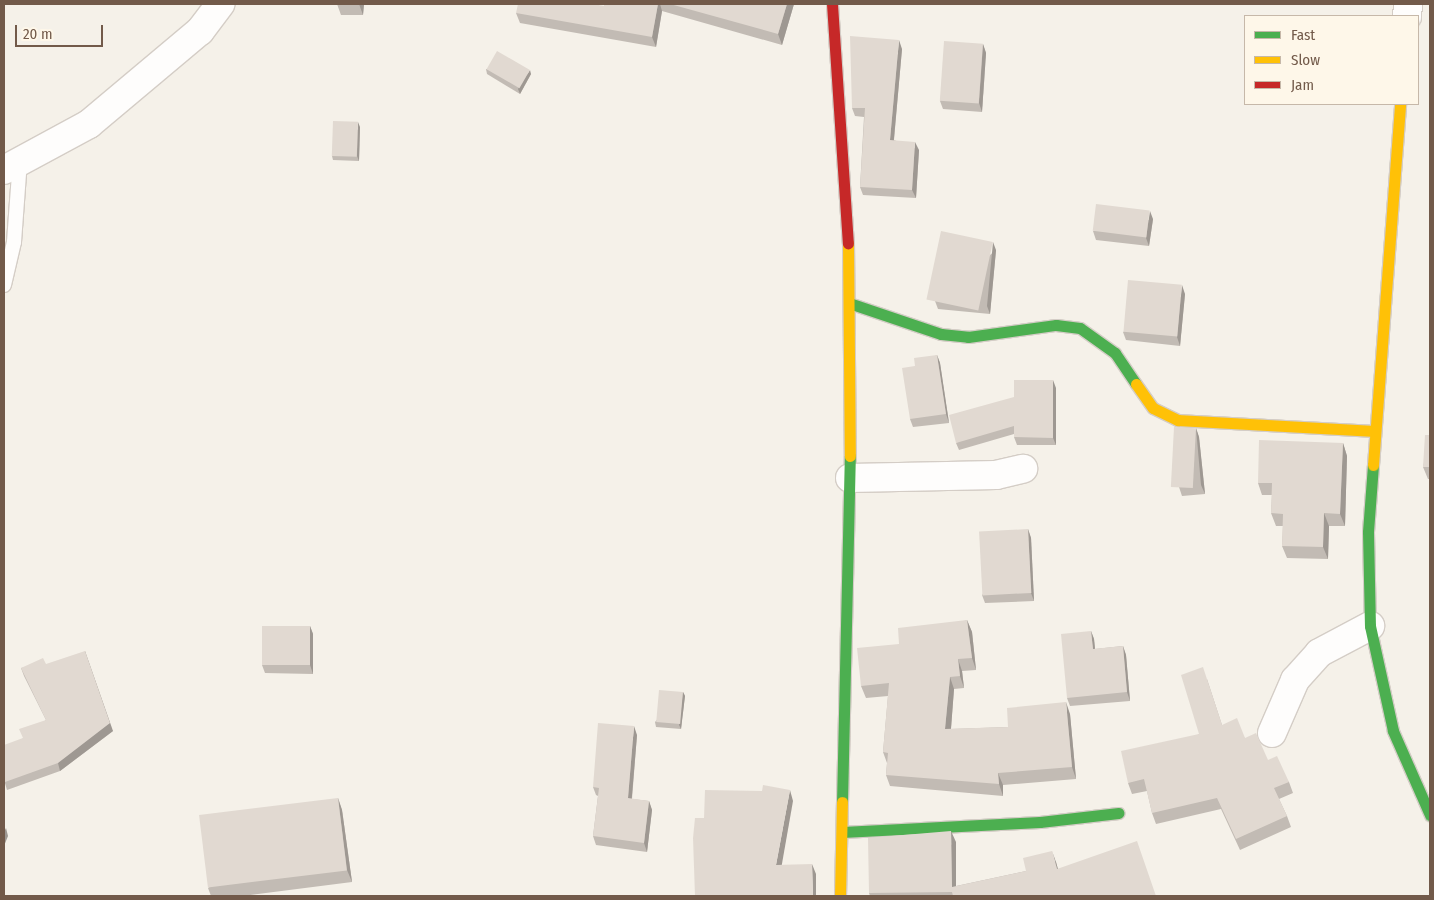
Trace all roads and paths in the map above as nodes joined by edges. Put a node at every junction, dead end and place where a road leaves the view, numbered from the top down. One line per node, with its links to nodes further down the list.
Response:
1 (220, 4): 4 (street)
2 (832, 4): 6 (street)
3 (1400, 105): 7 (street)
4 (12, 166): 5 (lane)
5 (4, 285)
6 (849, 303): 7 (street); 9 (street)
7 (1374, 431): 10 (street)
8 (1023, 469): 9 (street)
9 (850, 478): 14 (street)
10 (1370, 626): 11 (street); 12 (street)
11 (1272, 733)
12 (1428, 803)
13 (1118, 813): 14 (street)
14 (842, 832): 15 (street)
15 (840, 896)

